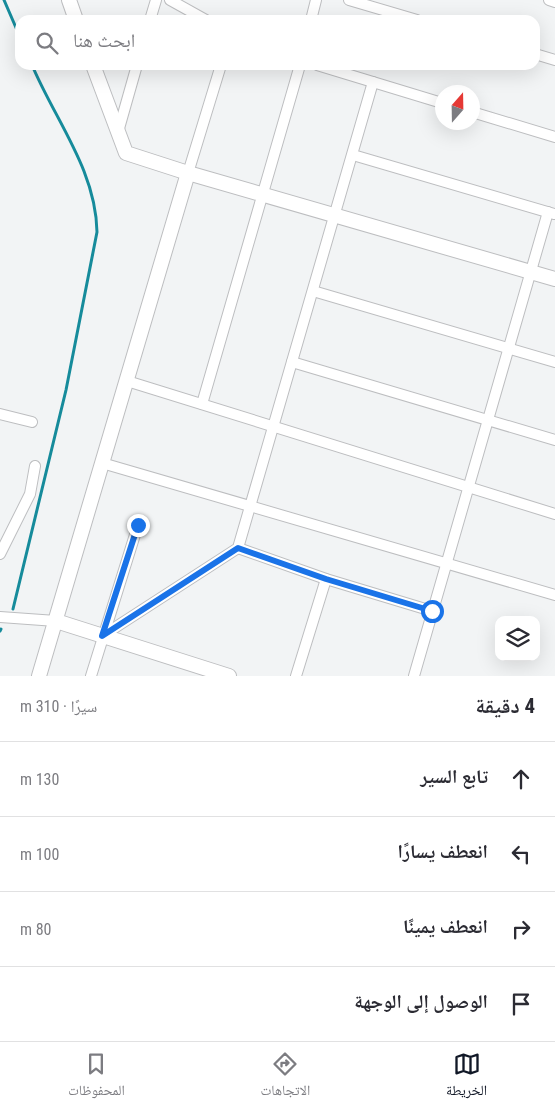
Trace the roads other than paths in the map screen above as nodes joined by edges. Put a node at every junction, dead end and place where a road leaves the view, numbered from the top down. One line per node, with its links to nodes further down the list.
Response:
1 (69, 0): 8 (street)
2 (156, 0): 9 (street)
3 (170, 0): 10 (street)
4 (316, 0): 11 (street)
5 (349, 0): 12 (street)
6 (549, 0): 7 (street)
7 (555, 2)
8 (74, 15)
9 (152, 15)
10 (197, 15)
11 (312, 15)
12 (400, 15)
13 (540, 56): 14 (street)
14 (555, 60)
15 (95, 70): 23 (street)
16 (137, 70): 23 (street)
17 (219, 70): 26 (street)
18 (299, 70): 27 (street)
19 (334, 70): 20 (street)
20 (374, 82): 21 (street); 25 (street)
21 (435, 101)
22 (480, 114): 24 (street)
23 (118, 132): 26 (street)
24 (555, 137)
25 (353, 155): 28 (street); 29 (street)
26 (188, 173): 27 (street); 36 (street)
27 (264, 195): 29 (street); 37 (street)
28 (552, 213): 30 (street)
29 (336, 216): 30 (street); 32 (street)
30 (530, 272): 31 (street); 33 (street)
31 (555, 279)
32 (313, 291): 33 (street); 34 (street)
33 (508, 347): 35 (street); 39 (street)
34 (292, 362): 39 (street); 41 (street)
35 (555, 362)
36 (127, 381): 37 (street); 43 (street)
37 (202, 404): 41 (street)
38 (0, 414): 40 (street)
39 (487, 420): 42 (street); 45 (street)
40 (32, 422)
41 (273, 427): 45 (street); 46 (street)
42 (555, 440)
43 (102, 463): 46 (street); 57 (street)
44 (35, 466): 49 (street)
45 (468, 489): 47 (street); 52 (street)
46 (249, 506): 50 (street); 52 (street)
47 (555, 514)
48 (138, 525): 58 (street)
49 (3, 543): 51 (street)
50 (238, 548): 53 (street); 58 (street)
51 (0, 554)
52 (446, 564): 54 (street); 55 (street)
53 (326, 579): 55 (street); 62 (street)
54 (555, 595)
55 (432, 611): 63 (street)
56 (0, 617): 57 (street)
57 (56, 621): 58 (street); 59 (street)
58 (102, 636): 60 (street); 61 (street)
59 (40, 676)
60 (91, 676)
61 (229, 676)
62 (296, 676)
63 (414, 676)

